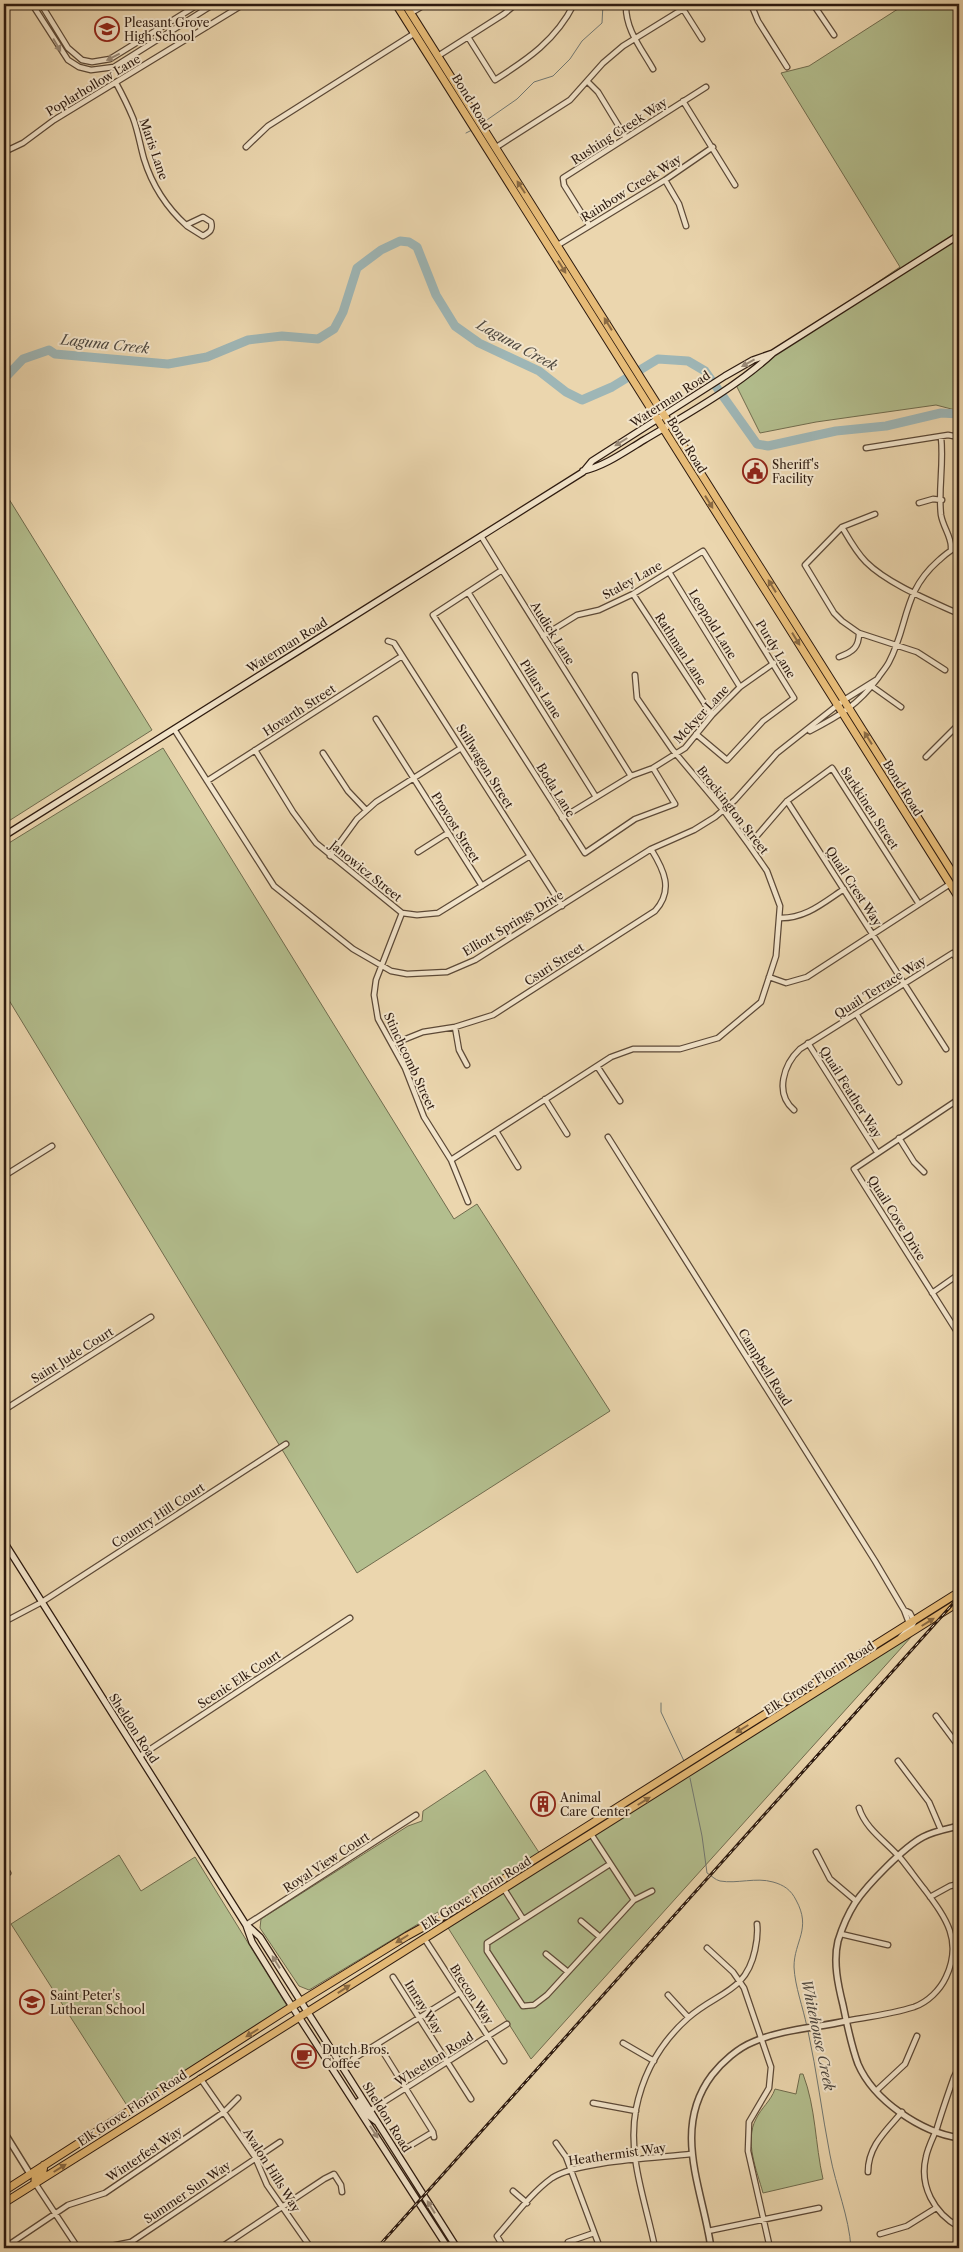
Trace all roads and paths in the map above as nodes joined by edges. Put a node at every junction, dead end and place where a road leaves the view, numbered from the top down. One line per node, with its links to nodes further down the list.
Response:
1 (32, 4): 4 (street, one-way to 4)
2 (41, 4): 3 (street, one-way to 2)
3 (199, 4)
4 (214, 4)
5 (244, 4): 27 (street, Poplarhollow Lane)
6 (396, 4): 17 (main road, Bond Road)
7 (405, 4): 16 (main road, Bond Road)
8 (426, 4): 16 (street)
9 (516, 4): 20 (street)
10 (574, 4): 20 (street)
11 (626, 4): 21 (street)
12 (691, 4): 15 (street)
13 (751, 4): 24 (street)
14 (814, 4): 19 (street)
15 (683, 9): 21 (street); 22 (street)
16 (411, 13): 23 (main road, Bond Road)
17 (408, 22): 18 (main road, Bond Road); 23 (main road)
18 (415, 33): 30 (main road, Bond Road); 32 (street)
19 (834, 35)
20 (468, 37): 23 (street)
21 (635, 38): 25 (street); 26 (street)
22 (702, 39)
23 (438, 56): 30 (main road, Bond Road)
24 (786, 67)
25 (653, 69)
26 (588, 82): 31 (street); 34 (street)
27 (116, 83): 35 (street, Poplarhollow Lane); 39 (street, Maris Lane)
28 (706, 87): 29 (street, Rushing Creek Way)
29 (683, 101): 31 (street, Rushing Creek Way); 33 (street)
30 (472, 118): 34 (main road, Bond Road)
31 (626, 138): 40 (street, Rushing Creek Way)
32 (246, 147)
33 (713, 147): 36 (street, Rainbow Creek Way); 37 (street)
34 (493, 150): 38 (main road, Bond Road); 43 (main road, Bond Road, one-way to 34)
35 (4, 152)
36 (665, 180): 40 (street, Rainbow Creek Way); 41 (street)
37 (735, 184)
38 (521, 201): 43 (main road); 45 (main road, Bond Road, one-way to 45)
39 (186, 225): 39 (street, Maris Lane)
40 (589, 225): 43 (street, Rainbow Creek Way)
41 (686, 226)
42 (959, 235): 44 (main road, Waterman Road)
43 (558, 245): 45 (main road, Bond Road, one-way to 43)
44 (773, 353): 45 (main road, Waterman Road, one-way to 45); 46 (main road, Waterman Road)
45 (661, 418): 46 (main road, Bond Road); 50 (main road, Waterman Road, one-way to 50)
46 (666, 426): 50 (main road, Waterman Road); 77 (main road, Bond Road, one-way to 46); 78 (main road, Bond Road, one-way to 78)
47 (959, 436): 48 (street)
48 (941, 437): 49 (street); 51 (street)
49 (866, 448)
50 (583, 472): 55 (main road, Waterman Road)
51 (942, 500): 52 (street); 57 (street)
52 (919, 503)
53 (875, 514): 54 (street)
54 (842, 527): 62 (street); 65 (street)
55 (481, 536): 59 (street, Audick Lane); 85 (main road, Waterman Road)
56 (959, 546): 57 (street)
57 (951, 548): 62 (street)
58 (703, 551): 60 (street, Staley Lane); 71 (street, Purdy Lane)
59 (502, 570): 61 (street); 66 (street, Audick Lane)
60 (668, 572): 63 (street, Staley Lane); 75 (street, Leopold Lane)
61 (468, 592): 97 (street, Pillars Lane); 101 (street, Boda Lane)
62 (912, 592): 64 (street); 68 (street)
63 (633, 594): 66 (street, Staley Lane); 82 (street, Rathman Lane)
64 (959, 614)
65 (859, 632): 68 (street); 70 (street)
66 (543, 636): 94 (street, Audick Lane)
67 (388, 641): 69 (street, Stillwagon Street)
68 (896, 645): 72 (street); 74 (street)
69 (402, 656): 88 (street, Stillwagon Street); 89 (street, Hovarth Street)
70 (839, 657)
71 (774, 663): 75 (street, Mckyer Lane); 86 (street, Purdy Lane)
72 (944, 670)
73 (635, 675): 91 (street, Brockington Street)
74 (876, 680): 76 (street); 77 (street)
75 (740, 687): 82 (street, Mckyer Lane)
76 (873, 687): 79 (street); 80 (street)
77 (844, 700): 78 (street); 80 (main road, Bond Road)
78 (838, 705): 81 (main road, Bond Road); 87 (street)
79 (901, 707)
80 (850, 708): 81 (street); 110 (main road, Bond Road, one-way to 80)
81 (843, 714): 87 (street); 104 (main road, Bond Road)
82 (712, 715): 86 (street, Mckyer Lane)
83 (376, 719): 95 (street, Provost Street)
84 (959, 724): 92 (street)
85 (174, 729): 96 (street, Elliott Springs Drive); 103 (main road, Waterman Road)
86 (696, 734): 91 (street, Mckyer Lane)
87 (803, 734): 100 (street, Elliott Springs Drive)
88 (461, 748): 95 (street); 109 (street, Stillwagon Street)
89 (255, 750): 96 (street, Hovarth Street); 108 (street, Janowicz Street)
90 (324, 752): 99 (street)
91 (676, 754): 93 (street, Mckyer Lane); 100 (street, Brockington Street)
92 (926, 757)
93 (653, 768): 94 (street, Mckyer Lane); 101 (street, Boda Lane)
94 (631, 776): 97 (street, Mckyer Lane)
95 (414, 778): 99 (street); 102 (street, Provost Street)
96 (207, 781): 122 (street, Elliott Springs Drive)
97 (596, 796): 101 (street, Mckyer Lane)
98 (787, 801): 105 (street, Sarkkinen Street); 114 (street, Quail Crest Way); 116 (street, Sarkkinen Street)
99 (366, 810): 108 (street)
100 (724, 811): 105 (street, Brockington Street); 106 (street, Elliott Springs Drive)
101 (562, 818)
102 (448, 833): 107 (street); 113 (street, Provost Street)
103 (4, 836)
104 (923, 842): 110 (main road); 112 (main road, Bond Road)
105 (749, 845): 119 (street, Brockington Street)
106 (651, 849): 117 (street, Elliott Springs Drive); 126 (street, Csuri Street)
107 (418, 852)
108 (330, 856): 118 (street, Janowicz Street)
109 (530, 856): 113 (street, Janowicz Street); 117 (street, Stillwagon Street)
110 (957, 874): 111 (main road, Bond Road)
111 (959, 883)
112 (950, 884): 115 (main road, Bond Road); 116 (street)
113 (482, 886): 118 (street, Janowicz Street)
114 (844, 889): 119 (street); 120 (street, Quail Crest Way)
115 (959, 898)
116 (919, 904): 120 (street)
117 (562, 906): 122 (street, Elliott Springs Drive)
118 (402, 913): 122 (street, Stinchcomb Street)
119 (779, 918): 123 (street, Brockington Street)
120 (873, 933): 123 (street); 124 (street, Quail Crest Way)
121 (959, 963): 124 (street, Quail Terrace Way)
122 (381, 966): 128 (street, Stinchcomb Street)
123 (769, 976): 131 (street, Brockington Street)
124 (905, 982): 125 (street, Quail Terrace Way); 129 (street, Quail Crest Way)
125 (857, 1015): 127 (street, Quail Terrace Way); 132 (street)
126 (454, 1027): 128 (street, Csuri Street); 130 (street)
127 (808, 1043): 136 (street, Quail Terrace Way); 142 (street, Quail Feather Way)
128 (393, 1044): 143 (street, Stinchcomb Street)
129 (946, 1048)
130 (467, 1065)
131 (597, 1066): 133 (street, Brockington Street); 135 (street)
132 (899, 1082)
133 (545, 1099): 137 (street, Brockington Street); 138 (street)
134 (959, 1099): 140 (street, Quail Cove Drive)
135 (620, 1101)
136 (794, 1110)
137 (496, 1130): 143 (street, Brockington Street); 144 (street)
138 (567, 1134)
139 (608, 1137): 162 (street, Campbell Road)
140 (899, 1138): 142 (street, Quail Cove Drive); 145 (street)
141 (52, 1146): 146 (street)
142 (877, 1152): 151 (street, Quail Cove Drive)
143 (450, 1160): 147 (street, Stinchcomb Street)
144 (518, 1167)
145 (924, 1172)
146 (4, 1176)
147 (468, 1202)
148 (957, 1223): 149 (street)
149 (959, 1234)
150 (959, 1274): 151 (street)
151 (932, 1293): 153 (street, Quail Cove Drive)
152 (151, 1317): 154 (street, Saint Jude Court)
153 (959, 1335)
154 (4, 1410)
155 (286, 1444): 158 (street, Country Hill Court)
156 (4, 1542): 158 (main road, Sheldon Road)
157 (959, 1592): 162 (main road, Elk Grove Florin Road)
158 (42, 1602): 161 (street, Country Hill Court); 166 (main road, Sheldon Road)
159 (959, 1602): 163 (main road, Elk Grove Florin Road, one-way to 159)
160 (350, 1618): 166 (street, Scenic Elk Court)
161 (4, 1622)
162 (912, 1622): 163 (main road); 171 (main road, Elk Grove Florin Road, one-way to 171)
163 (896, 1642): 173 (main road, Elk Grove Florin Road, one-way to 163)
164 (936, 1716): 165 (street)
165 (959, 1748)
166 (140, 1756): 190 (main road, Sheldon Road)
167 (898, 1761): 172 (street)
168 (859, 1808): 176 (street)
169 (416, 1815): 190 (street, Royal View Court)
170 (959, 1826): 172 (street)
171 (585, 1828): 174 (main road); 188 (main road, Elk Grove Florin Road)
172 (941, 1830): 176 (street)
173 (591, 1834): 174 (main road, Elk Grove Florin Road); 177 (street)
174 (573, 1846): 181 (main road, Elk Grove Florin Road)
175 (816, 1852): 185 (street)
176 (898, 1856): 183 (street); 185 (street)
177 (610, 1864): 184 (street); 186 (street)
178 (4, 1866): 179 (street)
179 (8, 1873)
180 (959, 1884): 183 (street)
181 (504, 1889): 186 (street); 193 (main road, Elk Grove Florin Road)
182 (652, 1891): 184 (street)
183 (930, 1897): 208 (street)
184 (634, 1900): 192 (street)
185 (856, 1901): 191 (street)
186 (523, 1919): 197 (street)
187 (581, 1921): 192 (street)
188 (430, 1924): 193 (main road); 202 (main road, Elk Grove Florin Road, one-way to 202)
189 (757, 1924): 199 (street)
190 (246, 1925): 202 (main road, Sheldon Road, one-way to 190); 203 (main road, Sheldon Road)
191 (841, 1934): 194 (street); 208 (street)
192 (600, 1937): 197 (street)
193 (424, 1938): 200 (street, Brecon Way); 204 (main road, Elk Grove Florin Road, one-way to 193)
194 (888, 1945)
195 (708, 1948): 199 (street)
196 (546, 1954): 197 (street)
197 (568, 1972)
198 (393, 1977): 207 (street, Imray Way)
199 (740, 1982): 206 (street); 212 (street)
200 (460, 1993): 207 (street); 210 (street, Brecon Way)
201 (668, 1995): 206 (street)
202 (302, 2002): 203 (main road, Elk Grove Florin Road); 204 (main road, Sheldon Road)
203 (293, 2007): 205 (main road, Sheldon Road); 242 (main road, Elk Grove Florin Road, one-way to 242)
204 (309, 2012): 205 (main road, Elk Grove Florin Road); 227 (main road, Sheldon Road)
205 (300, 2017): 220 (main road, Elk Grove Florin Road); 223 (main road, Sheldon Road)
206 (688, 2017): 216 (street)
207 (419, 2018): 214 (street); 218 (street, Imray Way)
208 (846, 2021): 212 (street); 222 (street)
209 (507, 2024): 210 (street, Wheelton Road)
210 (488, 2036): 217 (street, Brecon Way); 218 (street, Wheelton Road)
211 (916, 2036): 222 (street)
212 (762, 2039): 239 (street); 257 (street)
213 (623, 2043): 216 (street)
214 (378, 2044): 215 (street); 221 (street)
215 (353, 2059)
216 (654, 2060): 228 (street)
217 (504, 2061)
218 (447, 2062): 221 (street, Wheelton Road); 225 (street, Imray Way)
219 (959, 2067): 232 (street)
220 (200, 2078): 229 (street, Avalon Hills Way); 246 (main road, Elk Grove Florin Road, one-way to 220)
221 (406, 2088): 227 (street, Wheelton Road); 238 (street)
222 (876, 2091): 230 (street)
223 (350, 2094): 231 (main road); 268 (main road, Sheldon Road, one-way to 268)
224 (238, 2098): 229 (street, Winterfest Way)
225 (471, 2099)
226 (593, 2103): 228 (street)
227 (371, 2110): 231 (main road, Sheldon Road)
228 (636, 2111): 241 (street)
229 (224, 2112): 240 (street, Avalon Hills Way); 256 (street, Winterfest Way)
230 (902, 2112): 232 (street); 244 (street)
231 (380, 2125): 269 (main road, Sheldon Road, one-way to 231)
232 (936, 2131): 234 (street); 255 (street)
233 (4, 2132): 235 (street)
234 (959, 2138)
235 (6, 2141): 245 (street)
236 (280, 2142): 240 (street, Summer Sun Way)
237 (556, 2143): 243 (street)
238 (408, 2147)
239 (691, 2154): 241 (street, Heathermist Way); 259 (street)
240 (255, 2157): 253 (street, Avalon Hills Way); 265 (street, Summer Sun Way)
241 (634, 2160): 243 (street, Heathermist Way); 272 (street)
242 (44, 2164): 245 (main road, Elk Grove Florin Road); 246 (main road)
243 (570, 2169): 252 (street, Heathermist Way); 260 (street)
244 (868, 2172)
245 (30, 2174): 248 (main road, Elk Grove Florin Road); 250 (main road)
246 (35, 2183): 251 (main road, Elk Grove Florin Road); 256 (street)
247 (513, 2190): 252 (street)
248 (4, 2191)
249 (342, 2192): 253 (street)
250 (4, 2196)
251 (4, 2203)
252 (527, 2203): 270 (street, Heathermist Way)
253 (282, 2206): 266 (street); 267 (street, Avalon Hills Way)
254 (819, 2208): 257 (street)
255 (936, 2208): 258 (street); 261 (street)
256 (55, 2214): 263 (street, Winterfest Way); 264 (street)
257 (764, 2220): 259 (street); 274 (street)
258 (959, 2227)
259 (708, 2231): 273 (street)
260 (594, 2233): 262 (street); 271 (street)
261 (880, 2234)
262 (568, 2242)
263 (4, 2248)
264 (78, 2248)
265 (101, 2248)
266 (220, 2248)
267 (311, 2248)
268 (448, 2248)
269 (457, 2248)
270 (504, 2248)
271 (600, 2248)
272 (655, 2248)
273 (711, 2248)
274 (770, 2248)

